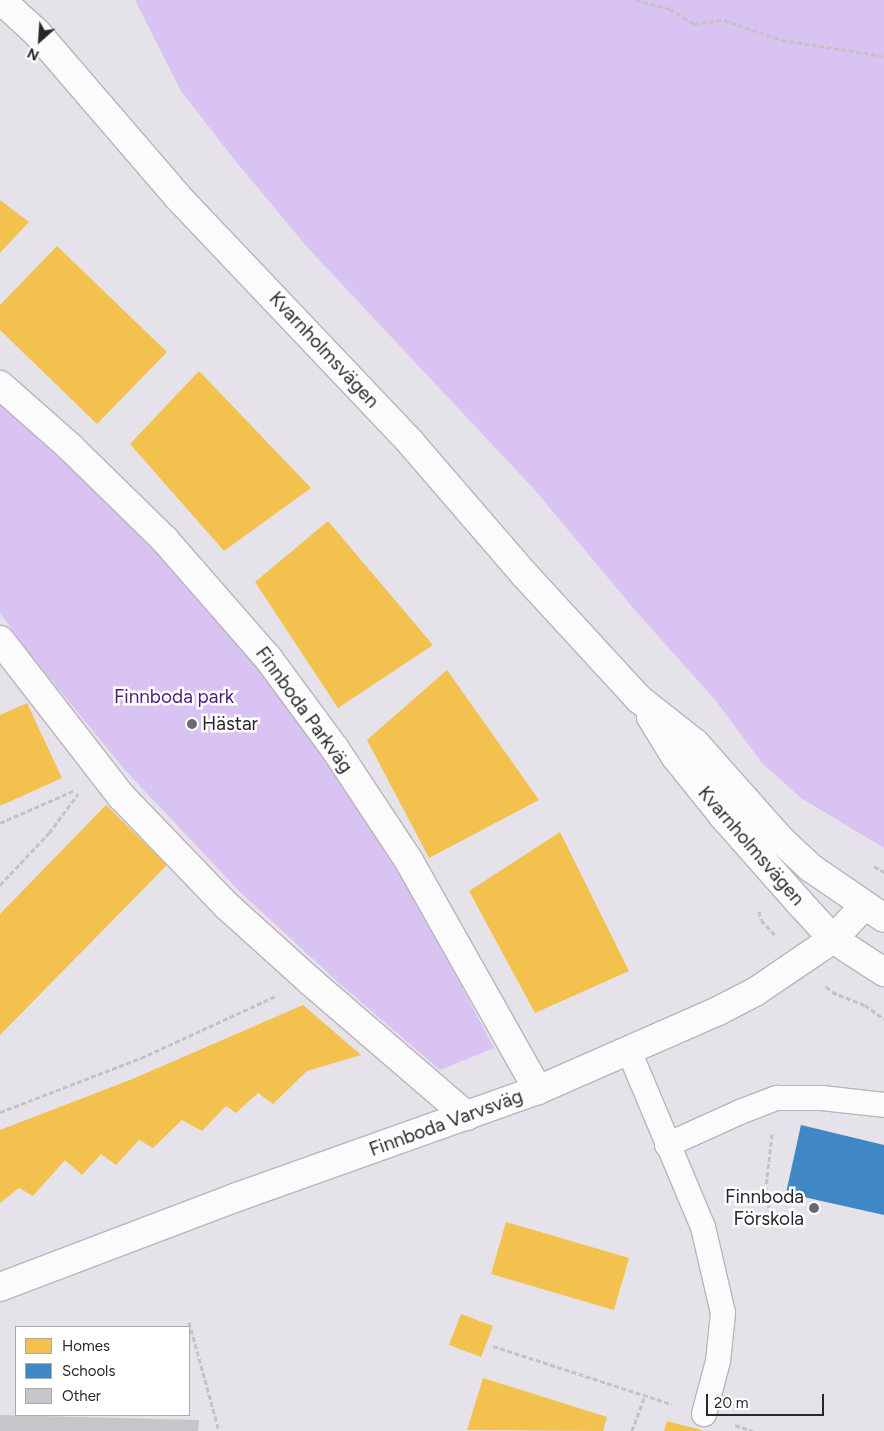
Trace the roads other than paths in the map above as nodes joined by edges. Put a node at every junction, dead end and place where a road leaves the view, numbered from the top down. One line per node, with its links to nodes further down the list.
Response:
1 (4, 1): 4 (street, Kvarnholmsvägen)
2 (0, 385): 9 (street, Finnboda Parkväg)
3 (0, 640): 11 (street)
4 (639, 699): 5 (street, Kvarnholmsvägen); 6 (street, Kvarnholmsvägen)
5 (874, 912): 6 (street, Finnboda Varvsväg)
6 (833, 939): 7 (street, Kvarnholmsvägen); 8 (street, Finnboda Varvsväg)
7 (884, 972)
8 (628, 1051): 9 (street, Finnboda Varvsväg); 12 (lane)
9 (538, 1090): 11 (street, Finnboda Varvsväg)
10 (884, 1105): 12 (lane)
11 (467, 1116): 13 (street, Finnboda Varvsväg)
12 (666, 1145): 14 (lane)
13 (0, 1288)
14 (704, 1414)

